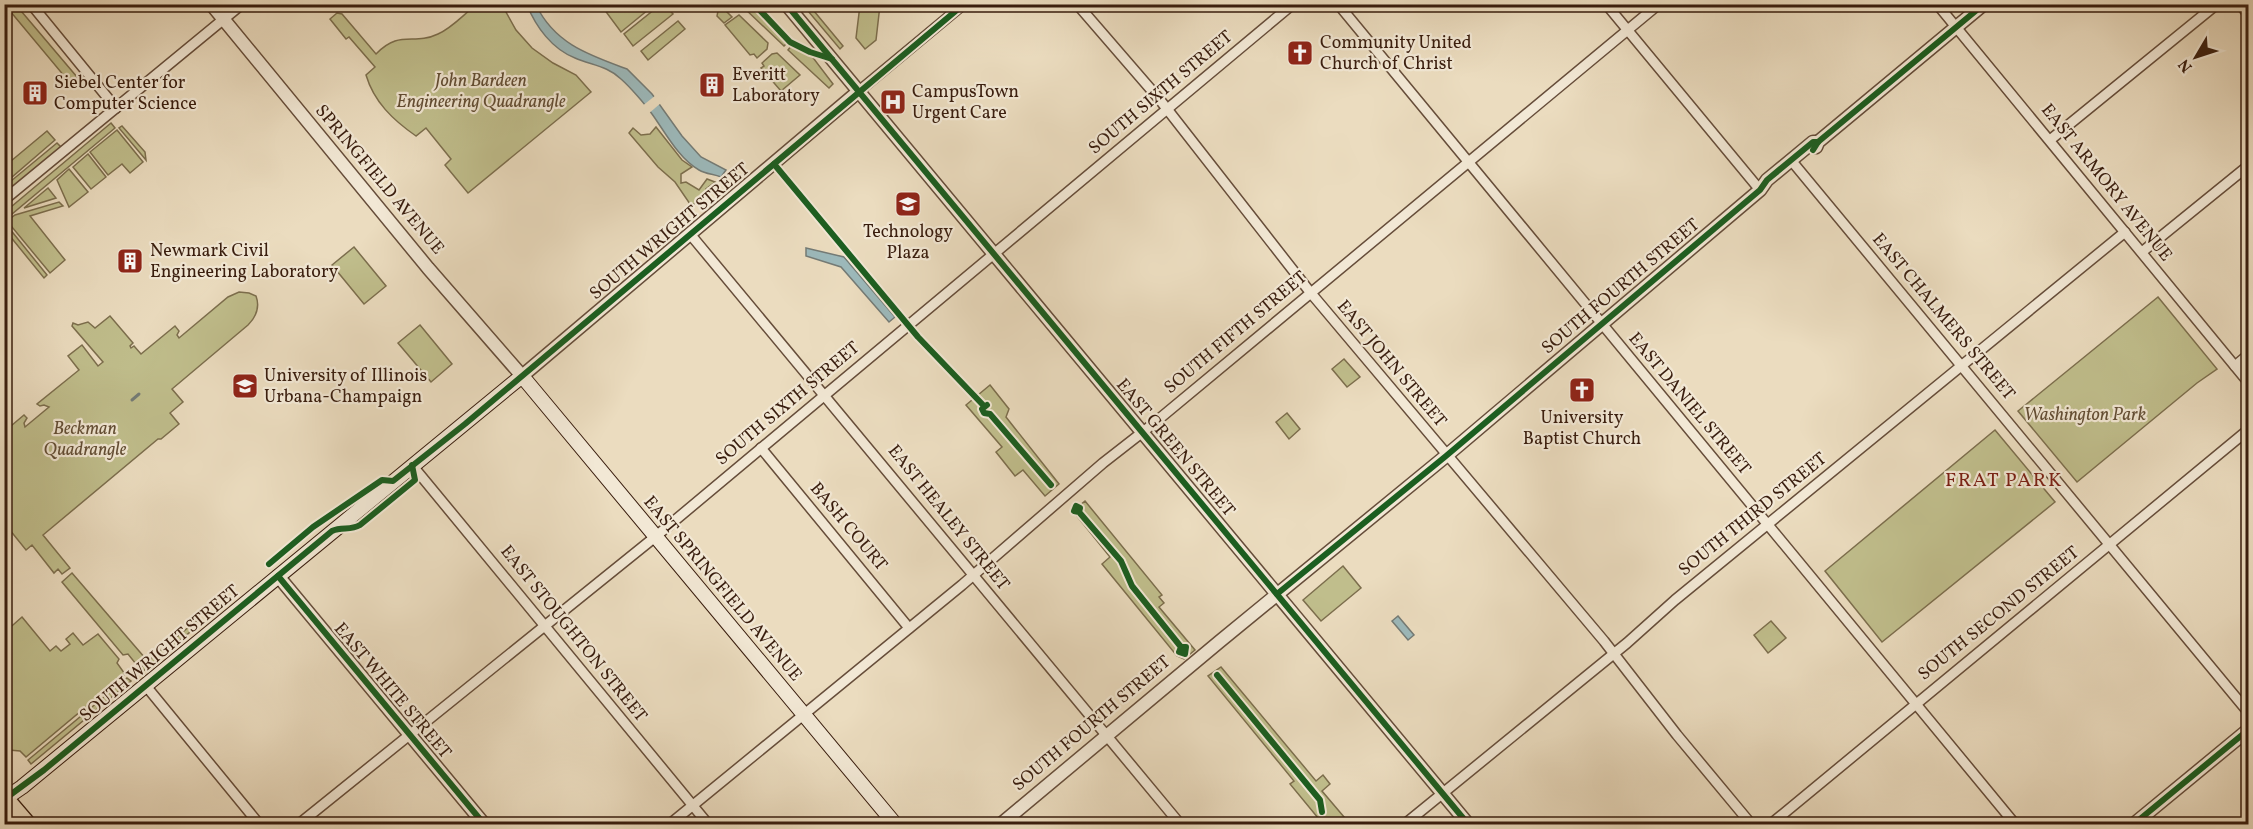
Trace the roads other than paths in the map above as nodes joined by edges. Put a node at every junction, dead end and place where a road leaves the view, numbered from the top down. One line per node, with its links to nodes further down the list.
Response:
1 (31, 4): 20 (street)
2 (211, 4): 16 (street, SPRINGFIELD AVENUE)
3 (242, 4): 16 (street)
4 (786, 4): 19 (street, EAST GREEN STREET)
5 (964, 4): 19 (street, SOUTH WRIGHT STREET)
6 (1077, 4): 21 (street, EAST JOHN STREET)
7 (1293, 4): 21 (street, SOUTH SIXTH STREET)
8 (1338, 4): 24 (street, EAST DANIEL STREET)
9 (1606, 4): 18 (street)
10 (1659, 4): 18 (street, SOUTH FIFTH STREET)
11 (1937, 4): 17 (street, EAST ARMORY AVENUE)
12 (1984, 4): 17 (street, SOUTH FOURTH STREET)
13 (2217, 4): 22 (street)
14 (2242, 4): 15 (street)
15 (2248, 12)
16 (223, 19): 20 (street); 38 (street, SPRINGFIELD AVENUE)
17 (1956, 27): 22 (street, EAST ARMORY AVENUE); 23 (street, SOUTH FOURTH STREET)
18 (1627, 31): 24 (street, SOUTH FIFTH STREET); 27 (street)
19 (859, 91): 30 (street, SOUTH WRIGHT STREET); 32 (street, EAST GREEN STREET)
20 (116, 108): 28 (street)
21 (1168, 110): 32 (street, SOUTH SIXTH STREET); 33 (street, EAST JOHN STREET)
22 (2050, 140): 29 (street, EAST ARMORY AVENUE)
23 (1818, 142): 25 (street, SOUTH FOURTH STREET); 27 (street, SOUTH FOURTH STREET)
24 (1468, 162): 33 (street, SOUTH FIFTH STREET); 34 (street, EAST DANIEL STREET)
25 (1795, 165): 27 (street, SOUTH FOURTH STREET); 36 (street, EAST CHALMERS STREET)
26 (2248, 166): 31 (street)
27 (1760, 190): 34 (street, SOUTH FOURTH STREET)
28 (4, 200)
29 (2125, 232): 31 (street, EAST ARMORY AVENUE); 36 (street, SOUTH THIRD STREET)
30 (690, 234): 38 (street, SOUTH WRIGHT STREET); 40 (street, EAST HEALEY STREET)
31 (2142, 252): 37 (street, EAST ARMORY AVENUE)
32 (996, 254): 40 (street, SOUTH SIXTH STREET); 42 (street, EAST GREEN STREET)
33 (1310, 292): 42 (street, SOUTH FIFTH STREET); 44 (street, EAST JOHN STREET)
34 (1601, 324): 44 (street, SOUTH FOURTH STREET); 46 (street, EAST DANIEL STREET)
35 (2248, 355): 37 (street)
36 (1962, 366): 46 (street, SOUTH THIRD STREET); 48 (street, EAST CHALMERS STREET)
37 (2235, 366): 39 (street, EAST ARMORY AVENUE)
38 (522, 376): 45 (main road, SOUTH WRIGHT STREET); 47 (main road, EAST SPRINGFIELD AVENUE)
39 (2248, 382)
40 (825, 395): 43 (street, SOUTH SIXTH STREET); 49 (street, EAST HEALEY STREET)
41 (2248, 430): 48 (street, SOUTH SECOND STREET)
42 (1142, 433): 49 (street, SOUTH FIFTH STREET); 51 (street, EAST GREEN STREET)
43 (761, 448): 47 (street, SOUTH SIXTH STREET); 53 (street, BASH COURT)
44 (1446, 456): 51 (street, SOUTH FOURTH STREET); 54 (street, EAST JOHN STREET)
45 (412, 465): 50 (main road, SOUTH WRIGHT STREET); 52 (street, EAST STOUGHTON STREET)
46 (1767, 525): 54 (street, SOUTH THIRD STREET); 56 (street, EAST DANIEL STREET)
47 (655, 537): 52 (street, SOUTH SIXTH STREET); 58 (main road, EAST SPRINGFIELD AVENUE)
48 (2110, 545): 56 (street, SOUTH SECOND STREET); 57 (street, EAST CHALMERS STREET)
49 (973, 575): 53 (street, SOUTH FIFTH STREET); 61 (street, EAST HEALEY STREET)
50 (278, 576): 55 (main road, SOUTH WRIGHT STREET); 60 (street, EAST WHITE STREET)
51 (1277, 594): 61 (street, SOUTH FOURTH STREET); 62 (street, EAST GREEN STREET)
52 (545, 625): 60 (street, SOUTH SIXTH STREET); 64 (street, EAST STOUGHTON STREET)
53 (909, 628): 58 (street, SOUTH FIFTH STREET)
54 (1614, 653): 62 (street, SOUTH THIRD STREET); 76 (street, EAST JOHN STREET)
55 (146, 686): 63 (main road, SOUTH WRIGHT STREET); 66 (street)
56 (1915, 704): 77 (street, SOUTH SECOND STREET); 78 (street, EAST DANIEL STREET)
57 (2248, 712)
58 (803, 715): 64 (street, SOUTH FIFTH STREET); 71 (main road, EAST SPRINGFIELD AVENUE)
59 (2248, 730): 79 (street)
60 (410, 735): 67 (street, SOUTH SIXTH STREET); 68 (street, EAST WHITE STREET)
61 (1107, 736): 72 (street, SOUTH FOURTH STREET); 73 (street, EAST HEALEY STREET)
62 (1442, 794): 74 (street, SOUTH THIRD STREET); 75 (street, EAST GREEN STREET)
63 (5, 798): 65 (main road)
64 (693, 805): 69 (street, SOUTH FIFTH STREET); 70 (street, EAST STOUGHTON STREET)
65 (28, 825)
66 (259, 825)
67 (299, 825)
68 (484, 825)
69 (670, 825)
70 (708, 825)
71 (895, 825)
72 (1001, 825)
73 (1180, 825)
74 (1405, 825)
75 (1468, 825)
76 (1751, 825)
77 (1771, 825)
78 (2015, 825)
79 (2134, 825)

